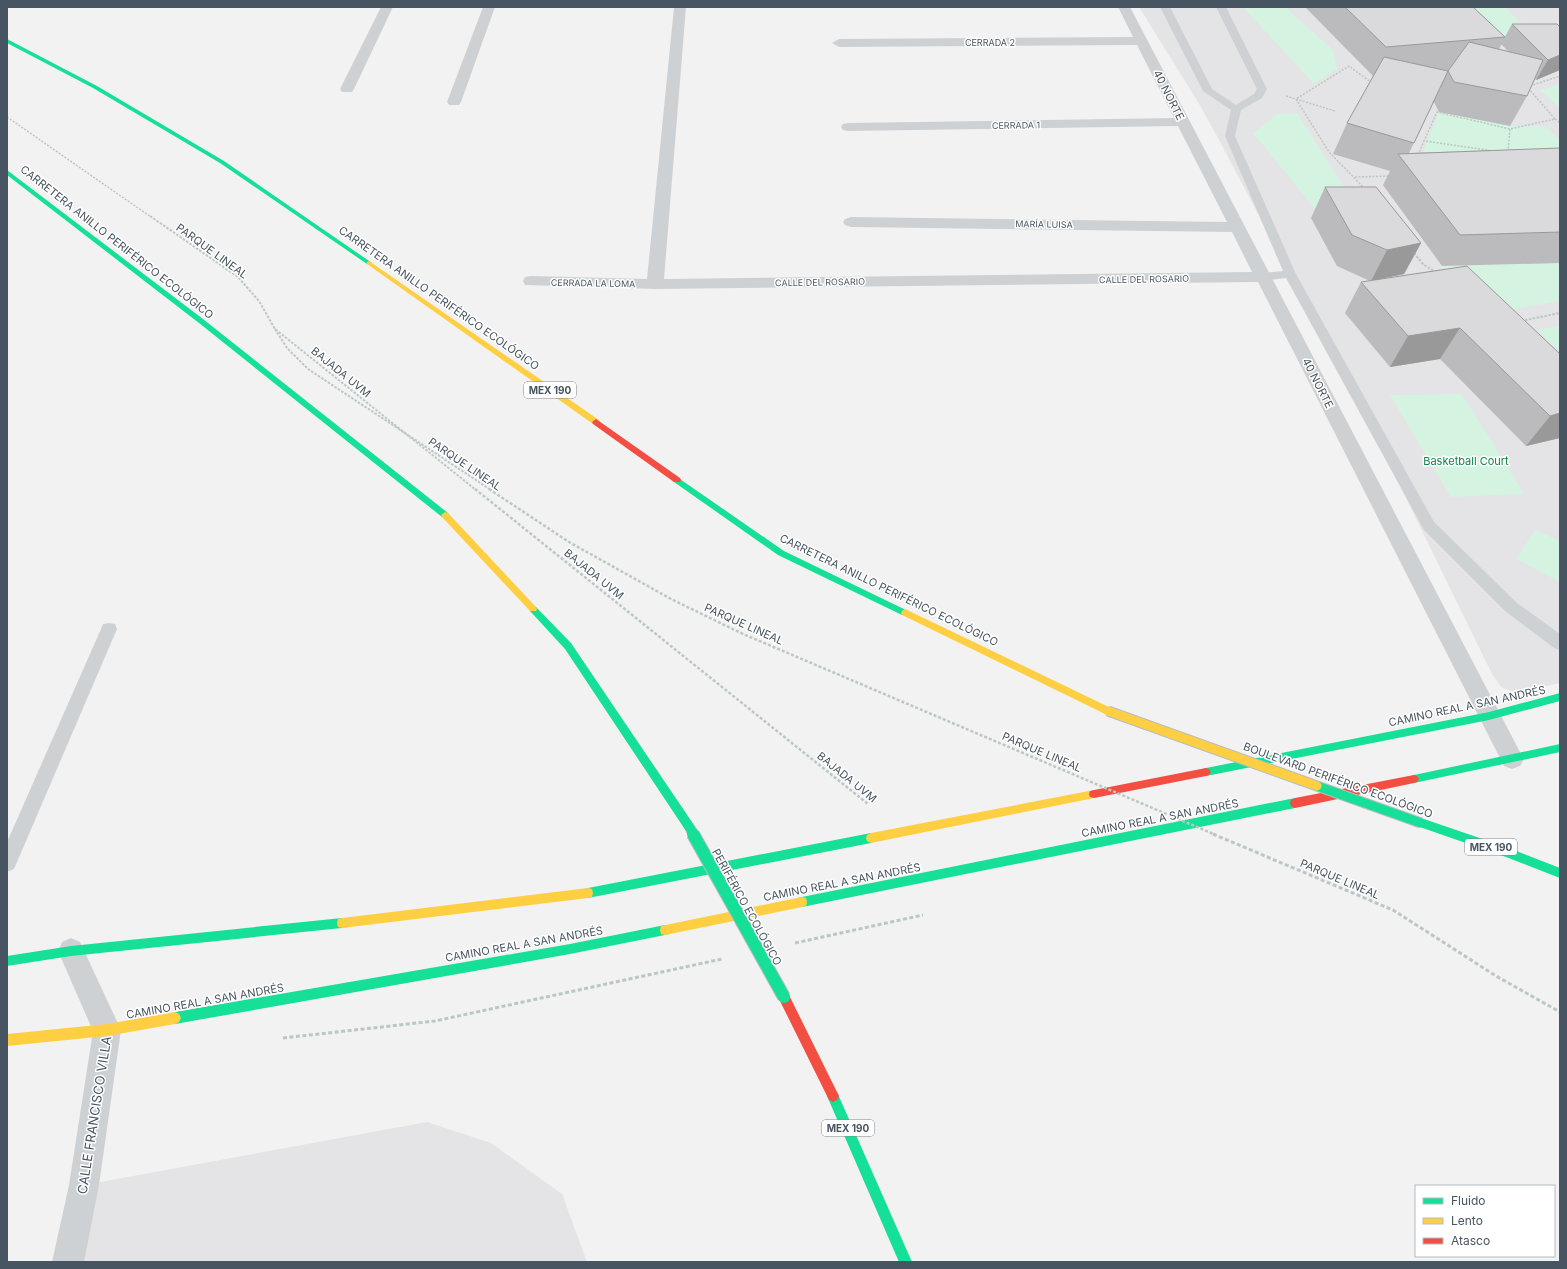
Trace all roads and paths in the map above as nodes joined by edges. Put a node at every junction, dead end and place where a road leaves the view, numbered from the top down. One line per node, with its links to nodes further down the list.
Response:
1 (387, 7): 12 (street)
2 (489, 7): 15 (street)
3 (680, 7): 39 (street)
4 (1124, 7): 8 (street, 40 NORTE)
5 (1165, 7): 16 (lane)
6 (1221, 7): 13 (lane)
7 (7, 41): 46 (main road, CARRETERA ANILLO PERIFÉRICO ECOLÓGICO / MEX 190)
8 (1141, 41): 9 (street, CERRADA 2); 20 (street, 40 NORTE)
9 (839, 43)
10 (1560, 76): 19 (path)
11 (1379, 83): 14 (path)
12 (347, 89)
13 (1262, 89): 14 (path); 16 (lane)
14 (1296, 99): 17 (path); 30 (path)
15 (454, 102)
16 (1236, 109): 36 (lane)
17 (1335, 111)
18 (7, 117): 42 (path, PARQUE LINEAL)
19 (1555, 119): 21 (path); 23 (path)
20 (1184, 122): 22 (street, CERRADA 1); 33 (street, 40 NORTE)
21 (1560, 124)
22 (848, 127)
23 (1510, 129): 24 (path); 26 (path)
24 (1424, 141): 25 (path); 27 (path)
25 (1500, 152)
26 (1508, 153)
27 (1416, 162)
28 (7, 172): 50 (main road, CARRETERA ANILLO PERIFÉRICO ECOLÓGICO)
29 (1394, 176): 30 (path)
30 (1355, 177): 31 (path)
31 (1365, 189)
32 (851, 222): 33 (street, MARÍA LUISA)
33 (1238, 227): 37 (street, 40 NORTE)
34 (1413, 252): 35 (path)
35 (1435, 273)
36 (1290, 274): 37 (lane); 44 (lane)
37 (1263, 277): 39 (street, CALLE DEL ROSARIO); 47 (street, 40 NORTE)
38 (531, 281): 39 (street, CERRADA LA LOMA)
39 (655, 284)
40 (1560, 313): 41 (path)
41 (1517, 322)
42 (275, 329): 51 (path, BAJADA UVM); 58 (path, PARQUE LINEAL, bridge)
43 (109, 629): 53 (lane)
44 (1560, 643)
45 (1560, 697): 47 (main road, CAMINO REAL A SAN ANDRÉS)
46 (1108, 711): 52 (main road, BOULEVARD PERIFÉRICO ECOLÓGICO / MEX 190, bridge)
47 (1489, 716): 49 (street, 40 NORTE); 51 (main road, CAMINO REAL A SAN ANDRÉS)
48 (1560, 748): 49 (main road, CAMINO REAL A SAN ANDRÉS)
49 (1512, 759): 59 (main road, CAMINO REAL A SAN ANDRÉS)
50 (690, 828): 62 (main road, PERIFÉRICO ECOLÓGICO / MEX 190, bridge)
51 (903, 832): 56 (main road, CAMINO REAL A SAN ANDRÉS)
52 (1506, 852): 54 (main road); 55 (main road, BOULEVARD PERIFÉRICO ECOLÓGICO / MEX 190)
53 (7, 863)
54 (1560, 863)
55 (1560, 873)
56 (72, 951): 57 (main road, CAMINO REAL A SAN ANDRÉS); 59 (street, CALLE FRANCISCO VILLA)
57 (7, 961)
58 (1560, 1012)
59 (107, 1030): 60 (main road, CAMINO REAL A SAN ANDRÉS); 61 (street, CALLE FRANCISCO VILLA)
60 (7, 1040)
61 (68, 1262)
62 (906, 1262)

